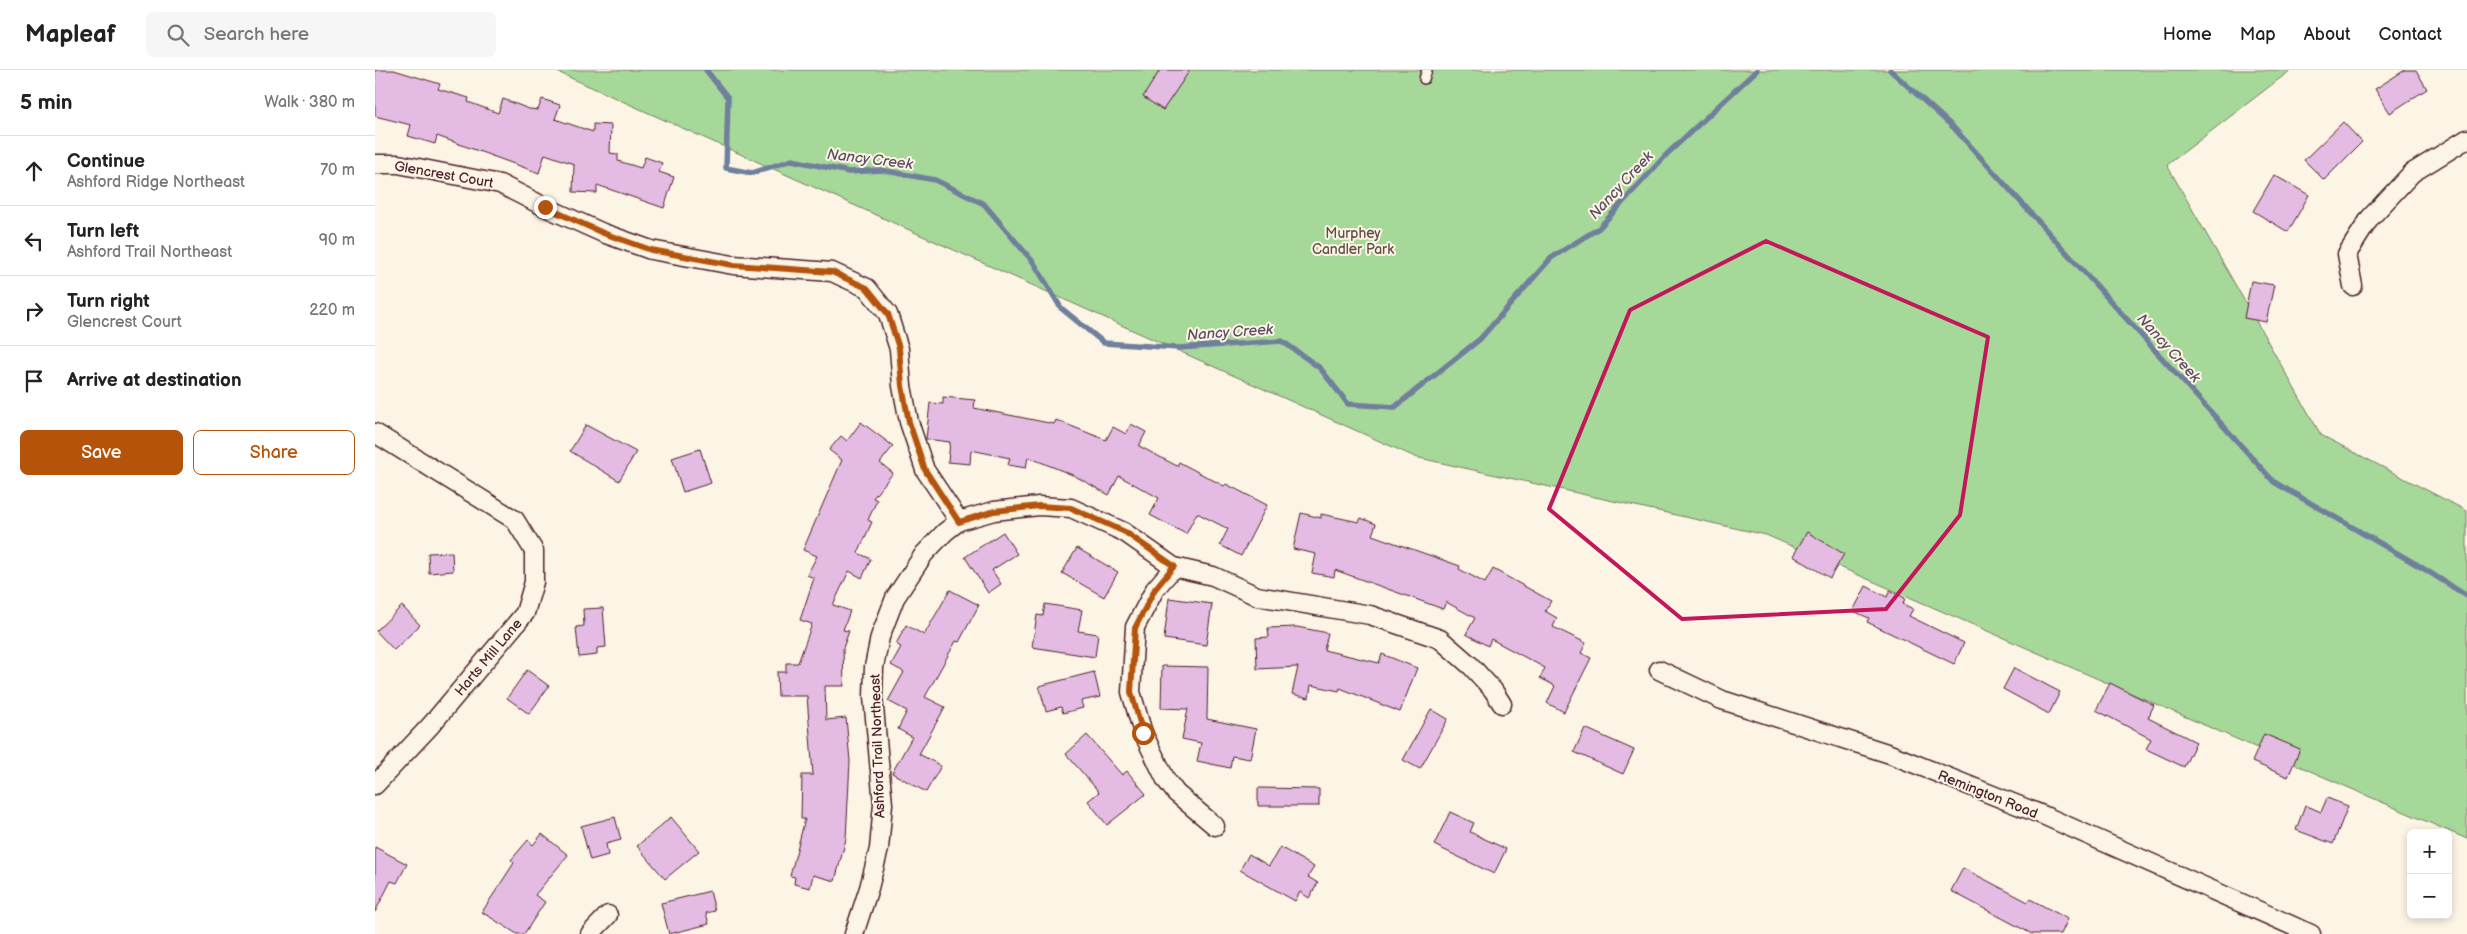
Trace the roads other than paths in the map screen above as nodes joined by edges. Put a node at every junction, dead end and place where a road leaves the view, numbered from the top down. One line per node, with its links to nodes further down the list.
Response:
1 (2467, 138): 3 (street)
2 (375, 164): 5 (street, Glencrest Court)
3 (2353, 286)
4 (375, 433): 9 (street, Harts Mill Lane)
5 (959, 522): 6 (street, Ashford Trail Northeast); 13 (street, Ashford Trail Northeast)
6 (1174, 566): 8 (street, Ashford Trail Northeast); 10 (street)
7 (1659, 670): 14 (street, Remington Road)
8 (1502, 704)
9 (375, 786)
10 (1215, 826)
11 (608, 915): 12 (street)
12 (590, 934)
13 (854, 934)
14 (2311, 934)

